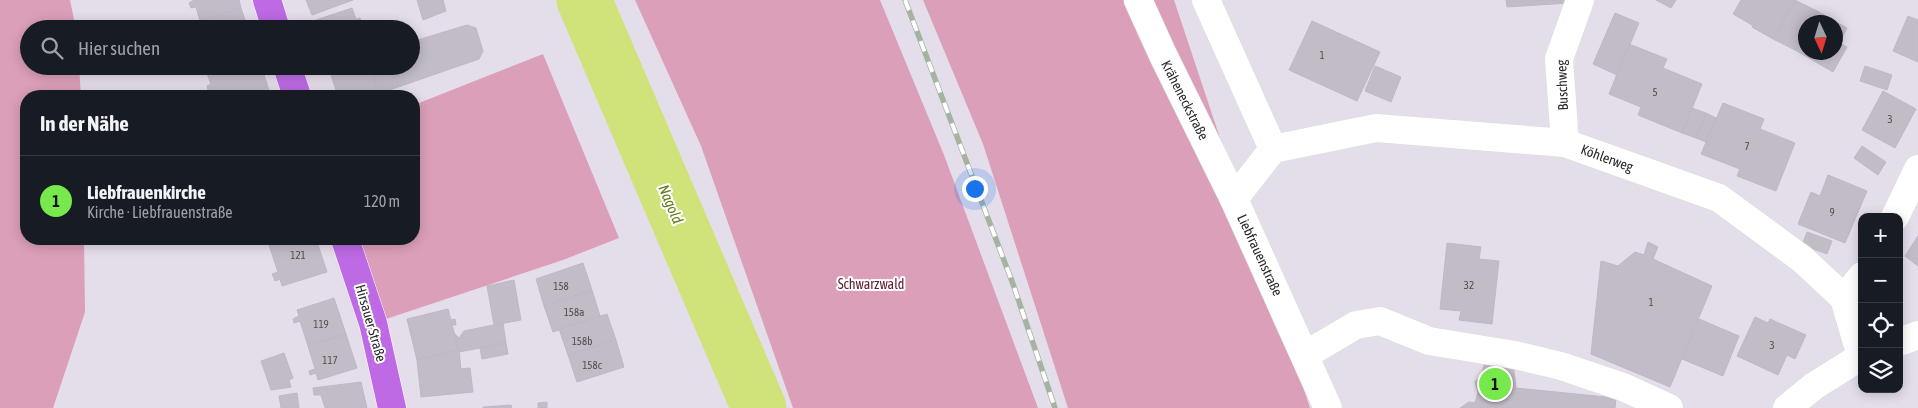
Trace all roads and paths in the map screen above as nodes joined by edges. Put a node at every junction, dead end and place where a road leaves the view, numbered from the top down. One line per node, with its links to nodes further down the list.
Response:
1 (267, 0): 5 (main road)
2 (1138, 0): 11 (street, Kräheneckstraße)
3 (1206, 0): 9 (street)
4 (1580, 0): 8 (street, Buschweg)
5 (273, 20)
6 (290, 75): 7 (main road)
7 (295, 90)
8 (1565, 143): 9 (street, Köhlerweg); 15 (street, Köhlerweg)
9 (1273, 149): 11 (street, Liebfrauenstraße)
10 (1918, 169): 12 (street)
11 (1234, 199): 19 (street, Liebfrauenstraße)
12 (1897, 213)
13 (348, 245): 21 (main road, Hirsauer Straße)
14 (1858, 281): 15 (street)
15 (1844, 298): 18 (street)
16 (1918, 334): 17 (street)
17 (1903, 340)
18 (1860, 348)
19 (1305, 355): 22 (street, Liebfrauenstraße); 23 (street)
20 (1858, 358): 24 (street)
21 (392, 408)
22 (1328, 408)
23 (1668, 408)
24 (1787, 408)

